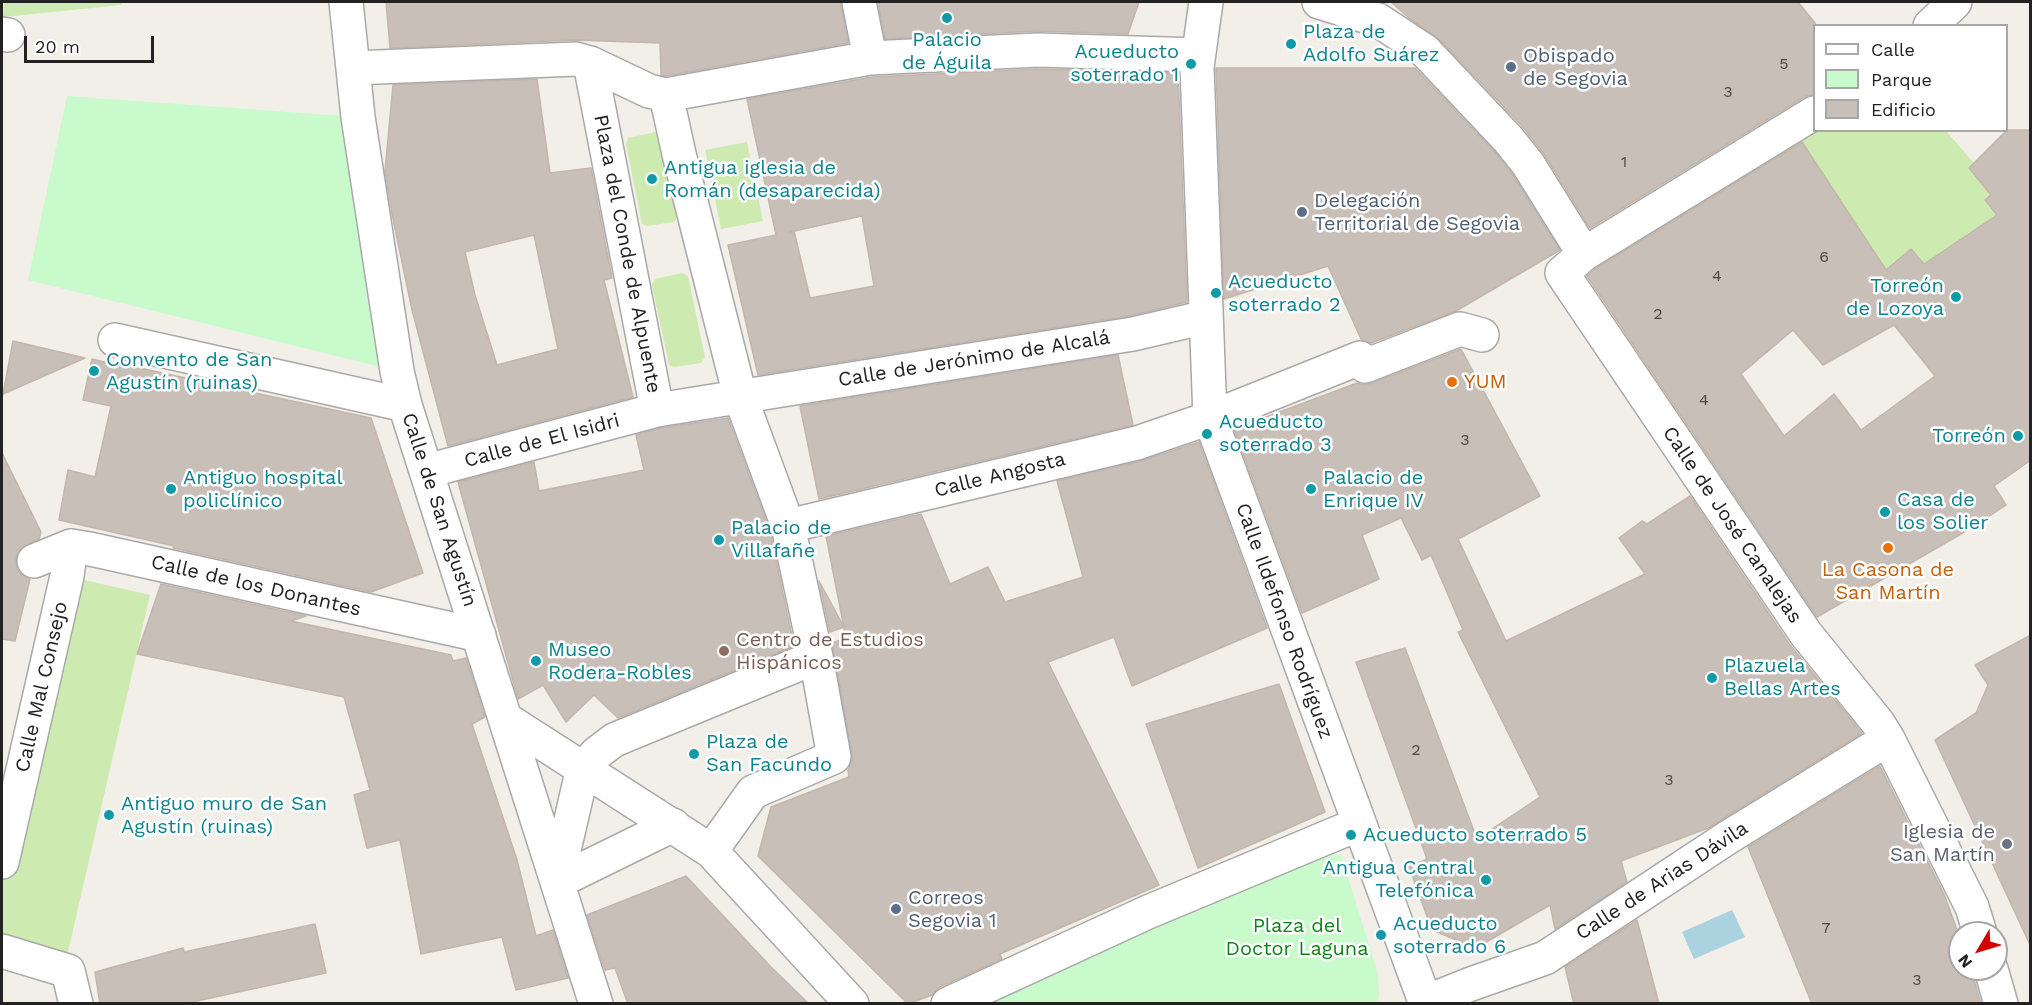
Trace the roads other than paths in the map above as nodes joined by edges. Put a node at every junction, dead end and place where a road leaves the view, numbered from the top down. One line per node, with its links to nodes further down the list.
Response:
1 (346, 2): 10 (street, Calle de San Agustín)
2 (859, 2): 7 (street)
3 (1206, 2): 8 (street, Calle Ildefonso Rodríguez)
4 (1319, 2): 13 (street)
5 (1955, 2): 6 (street)
6 (1932, 24)
7 (870, 58): 8 (street); 11 (street)
8 (1198, 61): 14 (street, Calle Ildefonso Rodríguez)
9 (590, 63): 10 (street); 11 (street); 19 (street, Plaza del Conde de Alpuente)
10 (352, 68): 18 (street, Calle de San Agustín)
11 (666, 95): 17 (street)
12 (1813, 114): 13 (street)
13 (1584, 254): 28 (street, Calle de José Canalejas)
14 (1206, 317): 17 (street, Calle de Jerónimo de Alcalá); 20 (street, Calle Ildefonso Rodríguez)
15 (1482, 335): 20 (street, Calle Angosta)
16 (115, 340): 18 (street)
17 (740, 396): 19 (street, Plaza del Conde de Alpuente); 22 (street)
18 (405, 405): 21 (street, Calle de San Agustín)
19 (657, 410): 21 (street, Calle de El Isidri)
20 (1210, 418): 22 (street, Calle Angosta); 30 (street, Calle Ildefonso Rodríguez)
21 (427, 471): 25 (street, Calle de San Agustín)
22 (788, 526): 26 (street)
23 (71, 546): 24 (street); 25 (street, Calle de los Donantes); 33 (street, Calle Mal Consejo)
24 (34, 561)
25 (479, 635): 27 (street, Calle de San Agustín)
26 (816, 657): 29 (street); 32 (street)
27 (507, 720): 29 (street); 34 (street, Calle de San Agustín)
28 (1888, 738): 35 (street); 38 (street, Calle de Arias Dávila)
29 (582, 768): 31 (street); 34 (street)
30 (1359, 824): 38 (street); 42 (street)
31 (673, 825): 32 (street); 34 (street)
32 (711, 850): 41 (street)
33 (2, 862)
34 (557, 882): 40 (street, Calle de San Agustín)
35 (1976, 921)
36 (2, 951): 39 (street)
37 (1994, 981): 43 (street)
38 (1426, 1003)
39 (76, 1004)
40 (596, 1004)
41 (852, 1004)
42 (948, 1004)
43 (2001, 1004)

